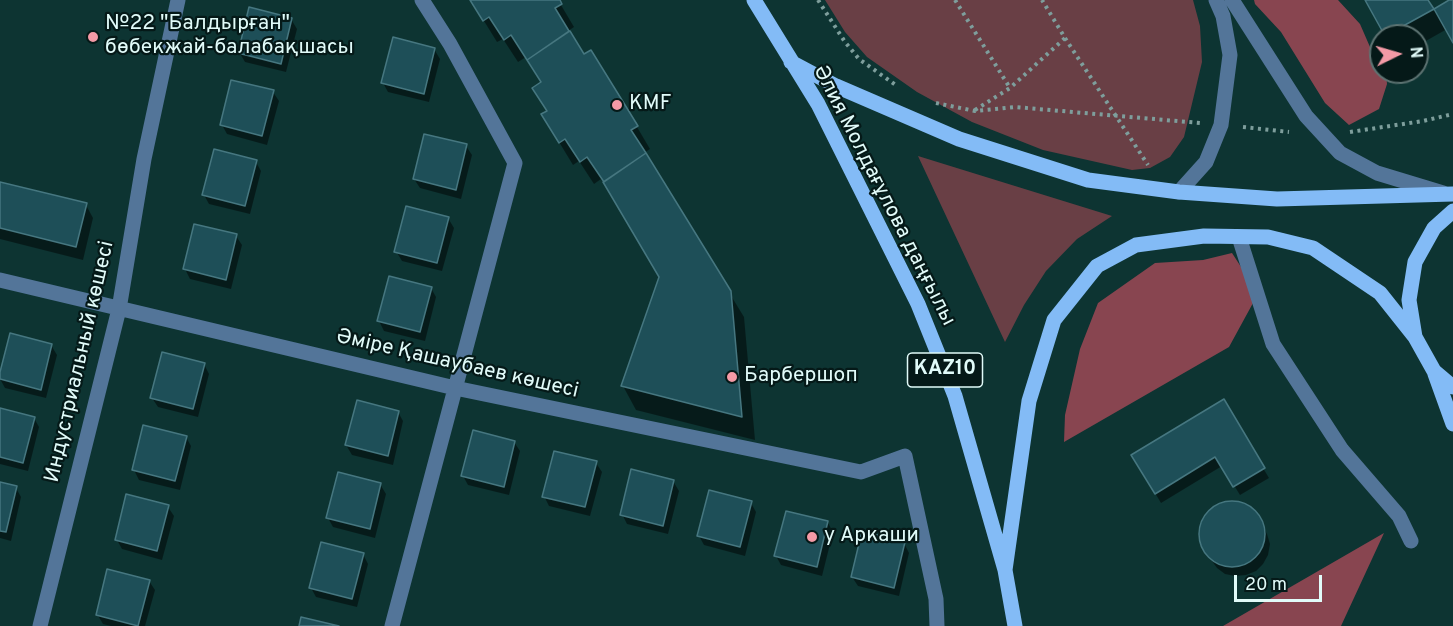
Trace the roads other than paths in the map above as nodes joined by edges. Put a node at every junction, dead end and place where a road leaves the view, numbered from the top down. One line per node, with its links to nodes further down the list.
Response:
1 (178, 0): 12 (street, Индустриальный көшесі)
2 (422, 0): 16 (street)
3 (754, 0): 6 (main road, Әлия Молдағұлова даңғылы / KAZ10)
4 (1216, 0): 7 (street)
5 (1232, 0): 8 (street)
6 (791, 62): 7 (main road); 19 (main road, Әлия Молдағұлова даңғылы / KAZ10)
7 (1179, 192): 8 (main road)
8 (1450, 194)
9 (1453, 211): 13 (main road)
10 (1239, 237): 13 (main road); 18 (street); 19 (main road)
11 (0, 280): 12 (street, Әміре Қашаубаев көшесі)
12 (119, 309): 16 (street, Әміре Қашаубаев көшесі); 20 (street, Индустриальный көшесі)
13 (1415, 337): 14 (main road)
14 (1434, 371): 15 (main road); 17 (main road)
15 (1453, 387)
16 (455, 388): 21 (street); 22 (street, Әміре Қашаубаев көшесі)
17 (1453, 424)
18 (1411, 541)
19 (1005, 570): 23 (main road, Әлия Молдағұлова даңғылы / KAZ10)
20 (40, 626)
21 (392, 626)
22 (937, 626)
23 (1014, 626)

